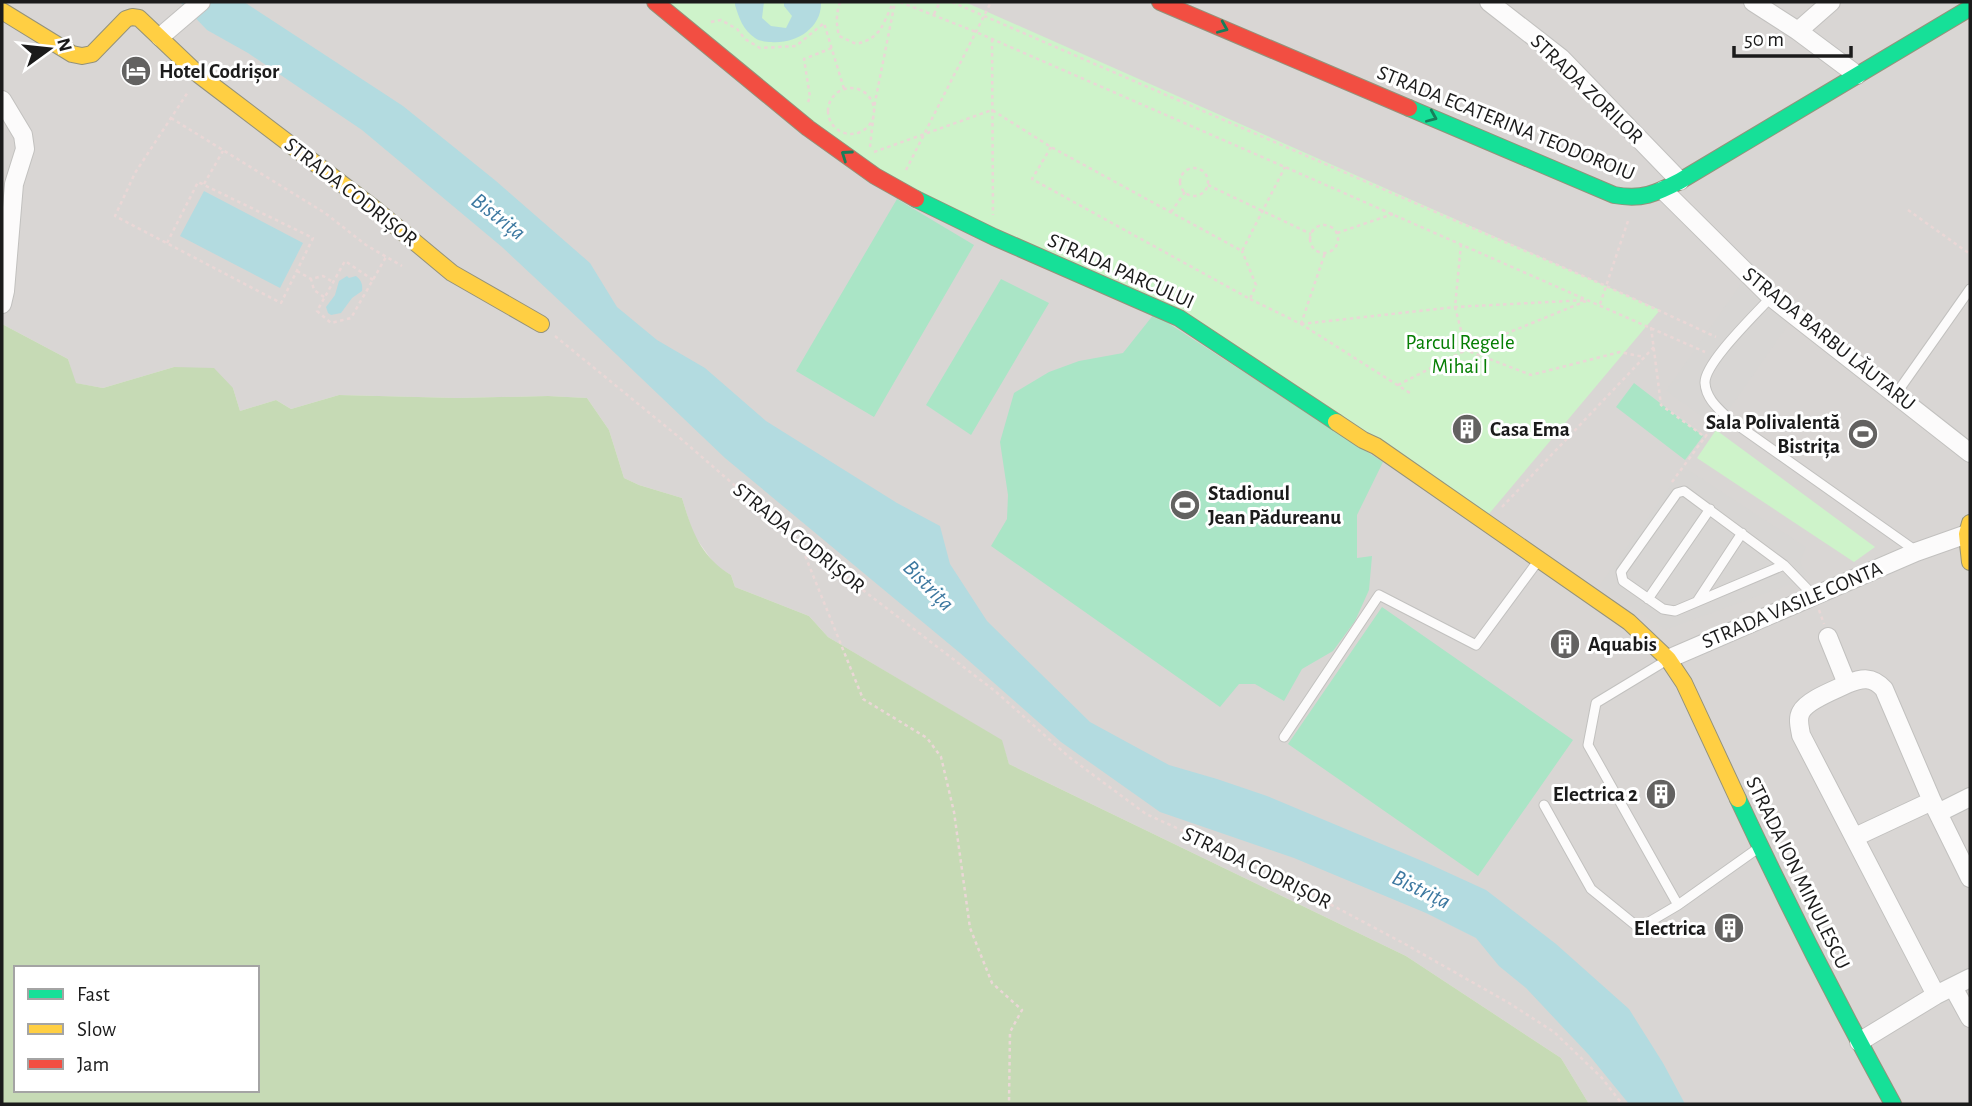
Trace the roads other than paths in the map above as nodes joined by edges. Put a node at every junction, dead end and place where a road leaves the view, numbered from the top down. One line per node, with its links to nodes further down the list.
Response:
1 (201, 2): 10 (street)
2 (655, 2): 25 (street, STRADA PARCULUI, one-way to 2)
3 (1160, 2): 14 (street, STRADA ECATERINA TEODOROIU, one-way to 14)
4 (1489, 2): 13 (street, STRADA ZORILOR)
5 (1753, 2): 9 (street)
6 (1831, 2): 9 (street)
7 (1970, 8): 11 (street, STRADA ECATERINA TEODOROIU)
8 (2, 11): 10 (street, STRADA CODRIȘOR)
9 (1798, 31): 11 (street)
10 (160, 37): 18 (street, STRADA CODRIȘOR)
11 (1857, 75): 13 (street, STRADA ECATERINA TEODOROIU)
12 (2, 100): 17 (street)
13 (1679, 181): 14 (street, STRADA ECATERINA TEODOROIU)
14 (1663, 190): 16 (street, STRADA BARBU LĂUTARU)
15 (1970, 289): 19 (lane)
16 (1771, 297): 19 (street, STRADA BARBU LĂUTARU); 24 (lane, STRADA VASILE CONTA)
17 (2, 304)
18 (541, 324)
19 (1896, 394): 20 (street, STRADA BARBU LĂUTARU)
20 (1970, 453)
21 (1710, 509): 23 (lane); 29 (lane); 29 (lane)
22 (1969, 529): 24 (street, STRADA VASILE CONTA); 26 (street)
23 (1742, 533): 27 (lane); 30 (lane)
24 (1916, 552): 28 (street, STRADA VASILE CONTA)
25 (1539, 560): 32 (street, STRADA PARCULUI); 34 (lane)
26 (1970, 562)
27 (1784, 565): 28 (lane); 30 (lane)
28 (1814, 596): 32 (street, STRADA VASILE CONTA)
29 (1648, 599): 30 (lane)
30 (1697, 602)
31 (1828, 636): 33 (street)
32 (1668, 659): 39 (street, STRADA ION MINULESCU); 41 (lane)
33 (1847, 684): 37 (street); 38 (street)
34 (1284, 737)
35 (1970, 797): 37 (street)
36 (1544, 805): 41 (lane)
37 (1935, 807): 38 (street); 40 (street)
38 (1855, 837): 44 (street)
39 (1760, 847): 41 (lane); 46 (street, STRADA ION MINULESCU)
40 (1970, 878)
41 (1678, 905)
42 (1970, 978): 43 (street)
43 (1953, 986): 44 (street); 45 (street)
44 (1936, 995): 46 (street)
45 (1970, 1018)
46 (1859, 1042): 47 (street, STRADA ION MINULESCU)
47 (1893, 1104)

